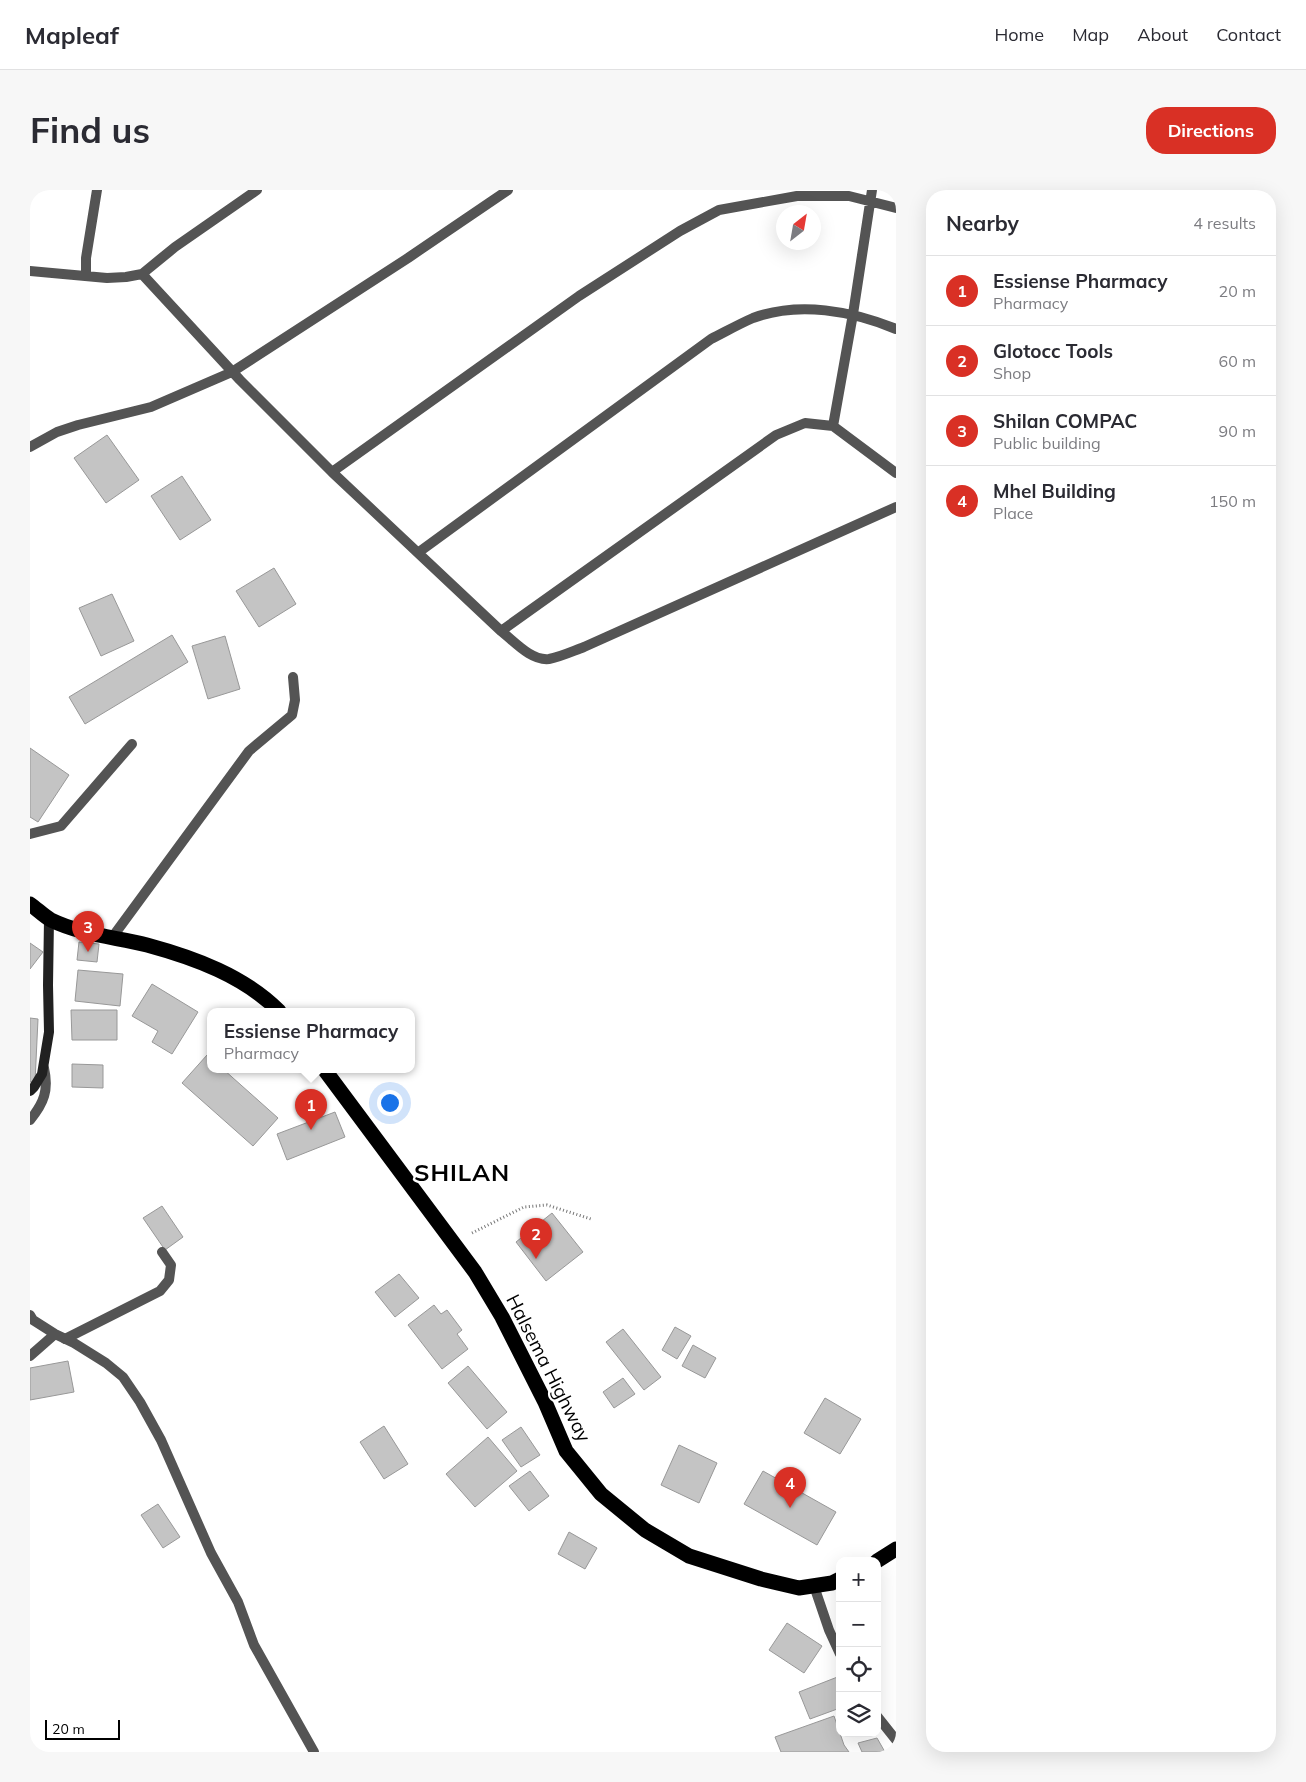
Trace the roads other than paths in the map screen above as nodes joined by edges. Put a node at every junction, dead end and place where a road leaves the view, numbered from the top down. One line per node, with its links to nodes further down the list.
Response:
1 (98, 190): 9 (street)
2 (257, 190): 8 (street)
3 (508, 190): 12 (street)
4 (872, 190): 5 (street)
5 (870, 201): 6 (street); 10 (street); 15 (street)
6 (896, 208)
7 (30, 270): 9 (street)
8 (142, 274): 9 (street); 12 (street)
9 (86, 276)
10 (853, 314): 11 (street); 13 (street); 18 (street)
11 (896, 329)
12 (232, 372): 14 (street); 15 (street)
13 (833, 426): 16 (street); 19 (street)
14 (30, 446)
15 (332, 472): 18 (street)
16 (896, 473)
17 (896, 508): 19 (street)
18 (419, 552): 19 (street)
19 (501, 631)
20 (293, 677): 25 (street)
21 (132, 744): 22 (street)
22 (30, 834)
23 (30, 904): 24 (highway)
24 (49, 919): 25 (highway); 27 (main road)
25 (111, 939): 26 (highway)
26 (276, 1008)
27 (44, 1068): 29 (main road); 30 (street)
28 (327, 1073): 39 (highway, Halsema Highway)
29 (30, 1091)
30 (30, 1120)
31 (162, 1252): 34 (street)
32 (30, 1315): 33 (street)
33 (55, 1334): 34 (street); 35 (street)
34 (65, 1338): 43 (street)
35 (30, 1356)
36 (896, 1549): 37 (highway)
37 (881, 1558)
38 (836, 1582): 39 (highway, Halsema Highway)
39 (814, 1586): 40 (street)
40 (837, 1647)
41 (881, 1721): 42 (street)
42 (896, 1740)
43 (314, 1752)

